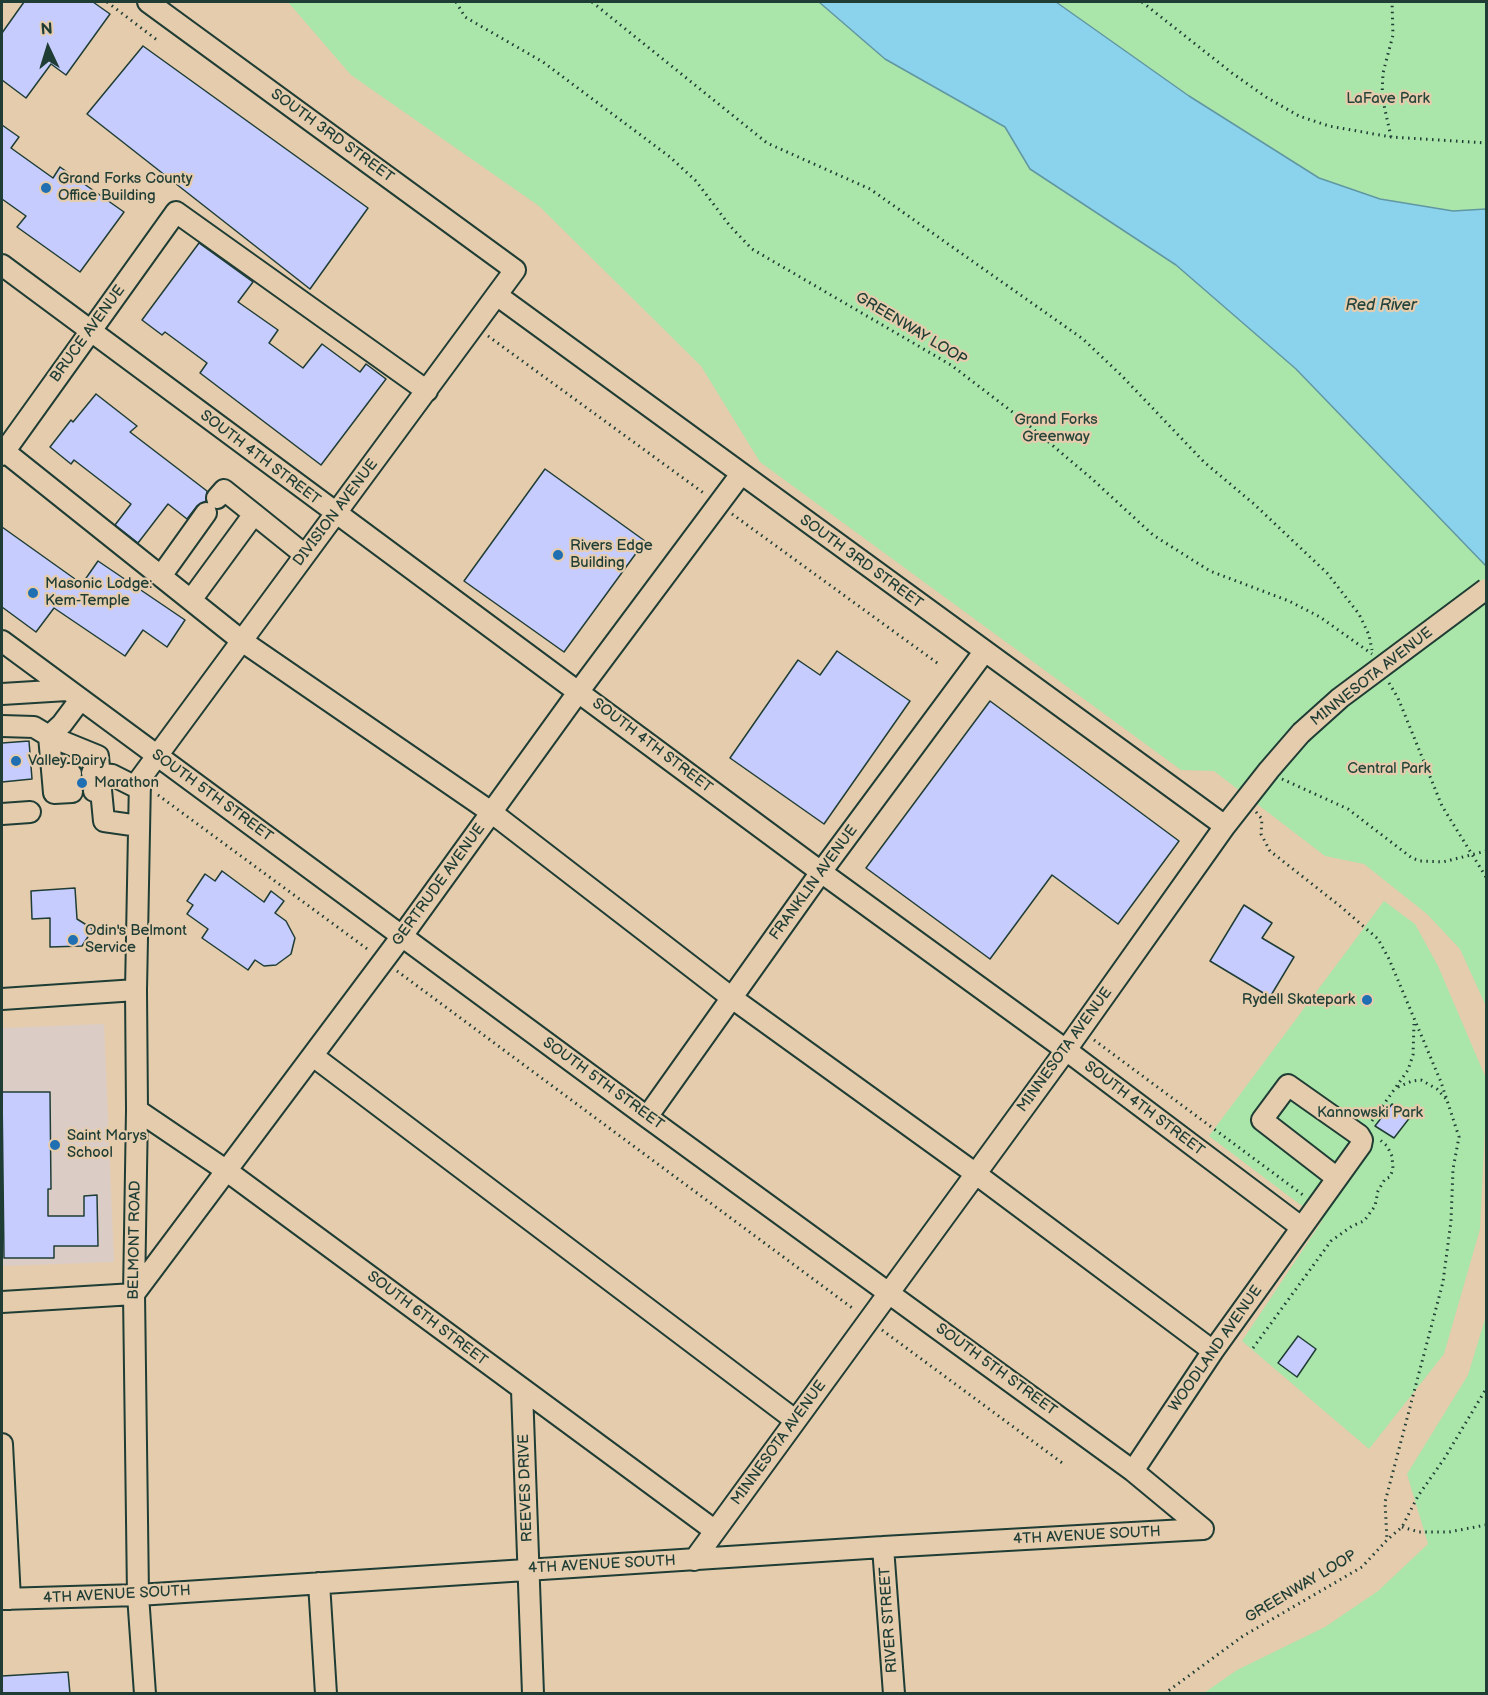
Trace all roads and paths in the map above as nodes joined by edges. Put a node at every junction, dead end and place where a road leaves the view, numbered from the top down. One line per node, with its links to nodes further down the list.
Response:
1 (107, 2): 7 (path)
2 (148, 2): 11 (street, SOUTH 3RD STREET)
3 (456, 2): 4 (path, GREENWAY LOOP)
4 (592, 2)
5 (1142, 2): 8 (path)
6 (1392, 2): 8 (path)
7 (158, 40)
8 (1391, 136): 9 (path)
9 (1486, 142)
10 (2, 265): 13 (street, SOUTH 4TH STREET)
11 (515, 270): 12 (street, DIVISION AVENUE)
12 (498, 296): 14 (street, DIVISION AVENUE); 16 (street, SOUTH 3RD STREET)
13 (90, 331): 14 (street, BRUCE AVENUE); 15 (street, BRUCE AVENUE); 18 (street, SOUTH 4TH STREET)
14 (427, 391): 18 (street, DIVISION AVENUE)
15 (3, 453): 20 (street)
16 (741, 474): 25 (street, SOUTH 3RD STREET); 27 (street, GERTRUDE AVENUE)
17 (254, 514): 19 (street); 20 (street); 22 (street)
18 (335, 514): 19 (street, DIVISION AVENUE); 27 (street, SOUTH 4TH STREET)
19 (305, 555): 24 (street, DIVISION AVENUE)
20 (161, 576): 22 (street)
21 (1486, 590): 33 (street, MINNESOTA AVENUE, bridge)
22 (190, 600): 24 (street)
23 (2, 641): 29 (street, SOUTH 5TH STREET)
24 (242, 641): 32 (street, DIVISION AVENUE); 39 (street)
25 (984, 652): 42 (street, SOUTH 3RD STREET); 45 (street, FRANKLIN AVENUE)
26 (1388, 681): 44 (path)
27 (579, 691): 39 (street, GERTRUDE AVENUE); 45 (street, SOUTH 4TH STREET)
28 (2, 694): 29 (street)
29 (74, 695): 31 (street); 32 (street, SOUTH 5TH STREET)
30 (2, 726): 31 (street)
31 (50, 736): 34 (street); 35 (street)
32 (157, 756): 36 (street); 47 (street, SOUTH 5TH STREET)
33 (1269, 770): 37 (street, MINNESOTA AVENUE); 44 (path)
34 (65, 780)
35 (97, 782): 36 (street); 41 (street)
36 (140, 785): 41 (street, BELMONT ROAD); 48 (path)
37 (1243, 802): 42 (street, MINNESOTA AVENUE); 52 (path)
38 (30, 812): 40 (street)
39 (491, 812): 47 (street, GERTRUDE AVENUE); 50 (street)
40 (2, 814)
41 (139, 826): 49 (street, BELMONT ROAD)
42 (1225, 826): 53 (street, MINNESOTA AVENUE)
43 (1486, 851): 44 (path)
44 (1473, 855): 46 (path)
45 (820, 872): 50 (street, FRANKLIN AVENUE); 54 (street, SOUTH 4TH STREET)
46 (1486, 877)
47 (402, 936): 48 (street, GERTRUDE AVENUE); 59 (street, SOUTH 5TH STREET)
48 (384, 962): 55 (street, GERTRUDE AVENUE); 70 (path)
49 (136, 990): 51 (street); 58 (street, BELMONT ROAD)
50 (732, 998): 59 (street, FRANKLIN AVENUE); 63 (street)
51 (2, 999)
52 (1414, 1020): 56 (path); 57 (path)
53 (1081, 1030): 54 (street, MINNESOTA AVENUE); 65 (path)
54 (1066, 1050): 63 (street, MINNESOTA AVENUE); 66 (street, SOUTH 4TH STREET)
55 (313, 1056): 62 (street, GERTRUDE AVENUE); 75 (street)
56 (1396, 1088): 57 (path); 60 (path)
57 (1446, 1100): 83 (path)
58 (137, 1110): 62 (street, SOUTH 6TH STREET); 68 (street, BELMONT ROAD)
59 (647, 1117): 67 (street, SOUTH 5TH STREET)
60 (1366, 1128)
61 (1374, 1134): 71 (path)
62 (227, 1171): 68 (street, GERTRUDE AVENUE); 74 (street, SOUTH 6TH STREET)
63 (976, 1174): 67 (street, MINNESOTA AVENUE); 72 (street)
64 (1337, 1178): 64 (street, WOODLAND AVENUE); 65 (street, WOODLAND AVENUE)
65 (1317, 1205): 66 (street, WOODLAND AVENUE)
66 (1301, 1227): 72 (street, WOODLAND AVENUE)
67 (889, 1292): 70 (street, MINNESOTA AVENUE); 78 (street, SOUTH 5TH STREET)
68 (134, 1294): 69 (street); 88 (street, BELMONT ROAD)
69 (2, 1302)
70 (869, 1320): 75 (street, MINNESOTA AVENUE); 77 (path)
71 (1253, 1348)
72 (1213, 1351): 78 (street, WOODLAND AVENUE)
73 (1486, 1389): 80 (path, GREENWAY LOOP)
74 (522, 1390): 82 (street, SOUTH 6TH STREET); 86 (street, REEVES DRIVE)
75 (795, 1420): 82 (street, MINNESOTA AVENUE)
76 (2, 1444): 89 (street)
77 (1065, 1465)
78 (1133, 1471): 81 (street, SOUTH 5TH STREET)
79 (1486, 1525): 80 (path)
80 (1402, 1527): 83 (path, GREENWAY LOOP)
81 (1203, 1529): 84 (street, 4TH AVENUE SOUTH)
82 (714, 1530): 85 (street, MINNESOTA AVENUE)
83 (1386, 1540): 94 (path, GREENWAY LOOP)
84 (883, 1546): 85 (street, 4TH AVENUE SOUTH); 93 (street, RIVER STREET)
85 (694, 1560): 86 (street, 4TH AVENUE SOUTH)
86 (528, 1569): 87 (street, 4TH AVENUE SOUTH); 92 (street, REEVES DRIVE)
87 (319, 1583): 88 (street, 4TH AVENUE SOUTH); 91 (street)
88 (138, 1595): 89 (street, 4TH AVENUE SOUTH); 90 (street, BELMONT ROAD)
89 (6, 1599)
90 (145, 1694)
91 (326, 1694)
92 (533, 1694)
93 (894, 1694)
94 (1164, 1694)

